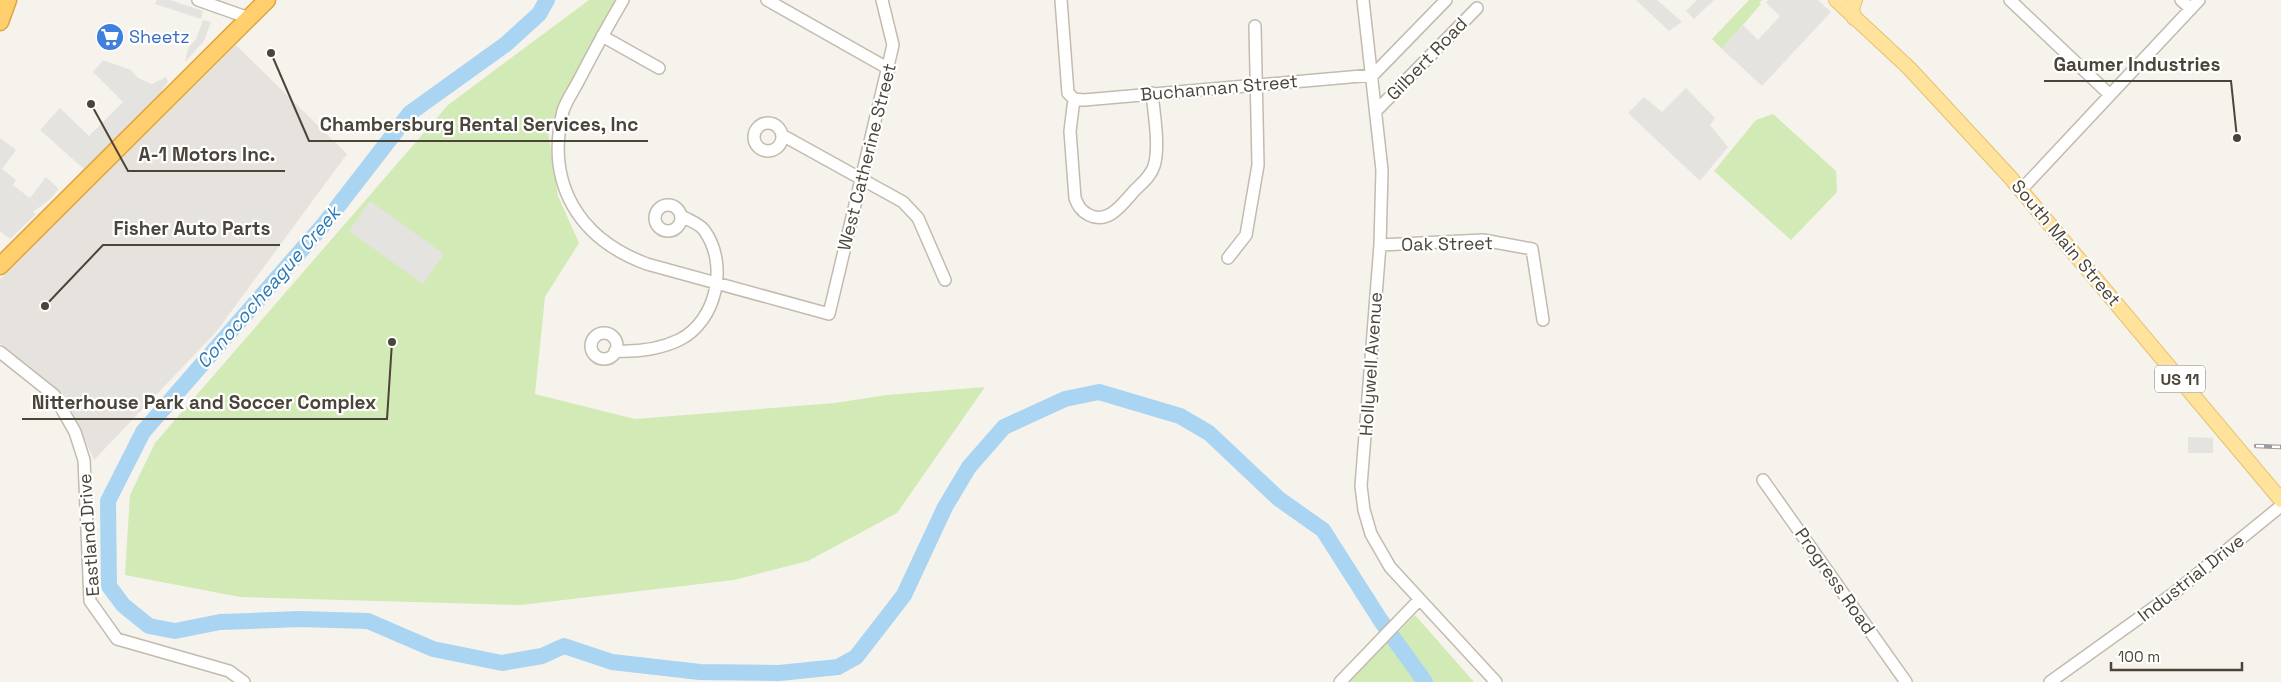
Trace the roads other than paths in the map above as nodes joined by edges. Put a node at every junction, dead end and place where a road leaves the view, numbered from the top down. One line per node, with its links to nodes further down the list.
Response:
1 (8, 0): 19 (highway)
2 (198, 0): 17 (street)
3 (267, 0): 17 (highway)
4 (622, 0): 21 (street)
5 (767, 0): 23 (street)
6 (882, 0): 23 (street, West Catherine Street)
7 (1061, 0): 28 (street)
8 (1363, 0): 24 (street, Hollywell Avenue)
9 (1446, 0): 24 (street)
10 (1854, 0): 14 (main road); 18 (main road)
11 (2010, 0): 27 (street)
12 (2181, 0): 16 (street)
13 (2199, 0): 16 (street)
14 (1837, 1): 18 (main road, South Main Street / US 11)
15 (1477, 8): 29 (street, Gilbert Road)
16 (2191, 10): 27 (street)
17 (249, 18): 36 (highway)
18 (1854, 18): 32 (main road, South Main Street / US 11)
19 (0, 22)
20 (1254, 26): 25 (street)
21 (602, 36): 22 (street); 38 (street)
22 (659, 68)
23 (889, 69): 31 (street, West Catherine Street)
24 (1373, 75): 25 (street, Buchannan Street); 29 (street, Hollywell Avenue)
25 (1258, 85): 26 (street, Buchannan Street); 35 (street)
26 (1152, 94): 28 (street, Buchannan Street); 28 (street)
27 (2109, 94): 32 (street)
28 (1071, 96)
29 (1377, 110): 34 (street, Hollywell Avenue)
30 (782, 135): 31 (street)
31 (862, 179): 37 (street); 38 (street, West Catherine Street)
32 (2021, 190): 43 (main road, South Main Street / US 11)
33 (682, 216): 38 (street)
34 (1380, 245): 39 (street, Oak Street); 45 (street, Hollywell Avenue)
35 (1228, 258)
36 (0, 266)
37 (945, 280)
38 (718, 282): 40 (street)
39 (1543, 320)
40 (616, 351)
41 (0, 352): 46 (street, Eastland Drive)
42 (1764, 480): 49 (street, Progress Road)
43 (2281, 500)
44 (2281, 506): 50 (street, Industrial Drive)
45 (1419, 600): 47 (street); 48 (street, Hollywell Avenue)
46 (244, 682)
47 (1340, 682)
48 (1496, 682)
49 (1906, 682)
50 (2050, 682)

